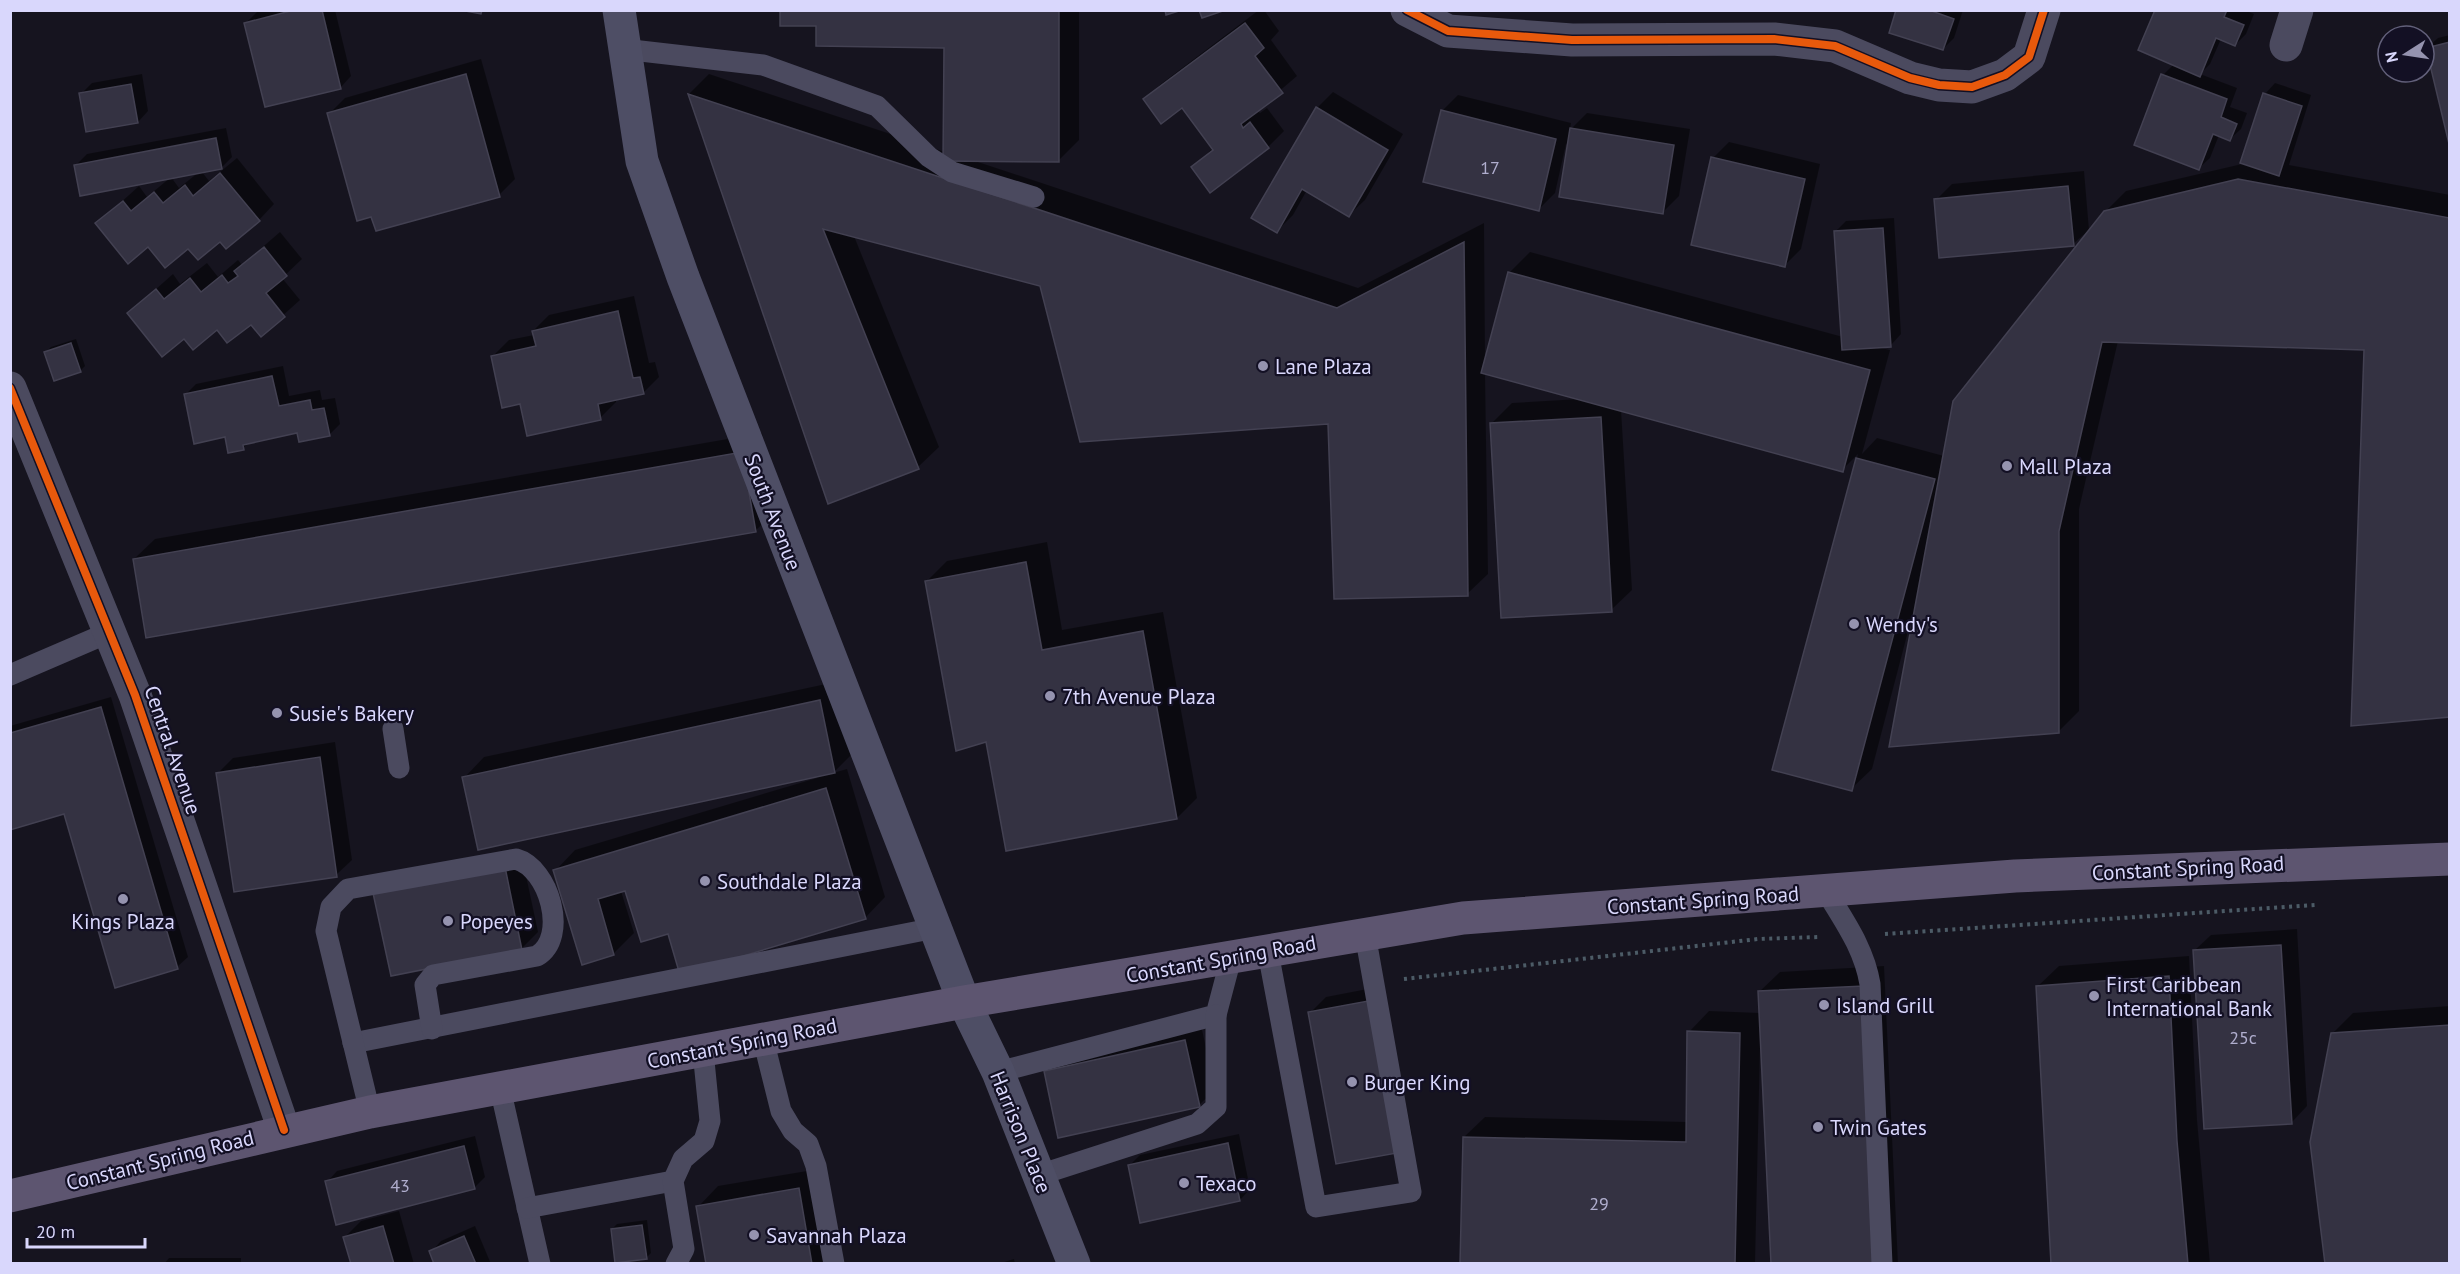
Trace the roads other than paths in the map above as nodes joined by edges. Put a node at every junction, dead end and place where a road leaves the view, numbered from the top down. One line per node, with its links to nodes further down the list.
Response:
1 (620, 10): 6 (main road, South Avenue)
2 (1407, 10): 3 (street)
3 (2044, 10)
4 (2297, 10): 5 (street)
5 (2286, 45)
6 (623, 49): 7 (lane); 15 (main road, South Avenue)
7 (1034, 197)
8 (10, 388): 9 (street, Central Avenue)
9 (110, 632): 10 (lane); 28 (street, Central Avenue)
10 (10, 675)
11 (393, 729): 12 (lane)
12 (399, 768)
13 (2450, 859): 14 (main road, Constant Spring Road)
14 (1826, 891): 16 (main road, Constant Spring Road); 37 (lane)
15 (935, 928): 19 (main road, South Avenue); 21 (lane)
16 (1365, 934): 17 (main road, Constant Spring Road); 17 (lane)
17 (1268, 952): 18 (main road, Constant Spring Road)
18 (1231, 958): 19 (main road, Constant Spring Road); 20 (lane)
19 (964, 1002): 22 (main road, Constant Spring Road); 25 (main road, Harrison Place)
20 (1216, 1015): 25 (lane); 29 (lane)
21 (432, 1029): 23 (lane); 23 (lane)
22 (763, 1039): 24 (main road, Constant Spring Road); 35 (lane)
23 (353, 1043): 27 (lane)
24 (703, 1051): 26 (main road, Constant Spring Road); 30 (lane)
25 (998, 1072): 29 (main road, Harrison Place)
26 (501, 1088): 27 (main road, Constant Spring Road); 32 (lane)
27 (370, 1112): 28 (main road, Constant Spring Road)
28 (284, 1130): 31 (main road, Constant Spring Road)
29 (1039, 1175): 36 (main road, Harrison Place)
30 (673, 1182): 32 (lane); 34 (lane)
31 (10, 1196)
32 (527, 1209): 33 (lane)
33 (540, 1263)
34 (676, 1263)
35 (834, 1263)
36 (1074, 1263)
37 (1882, 1263)

